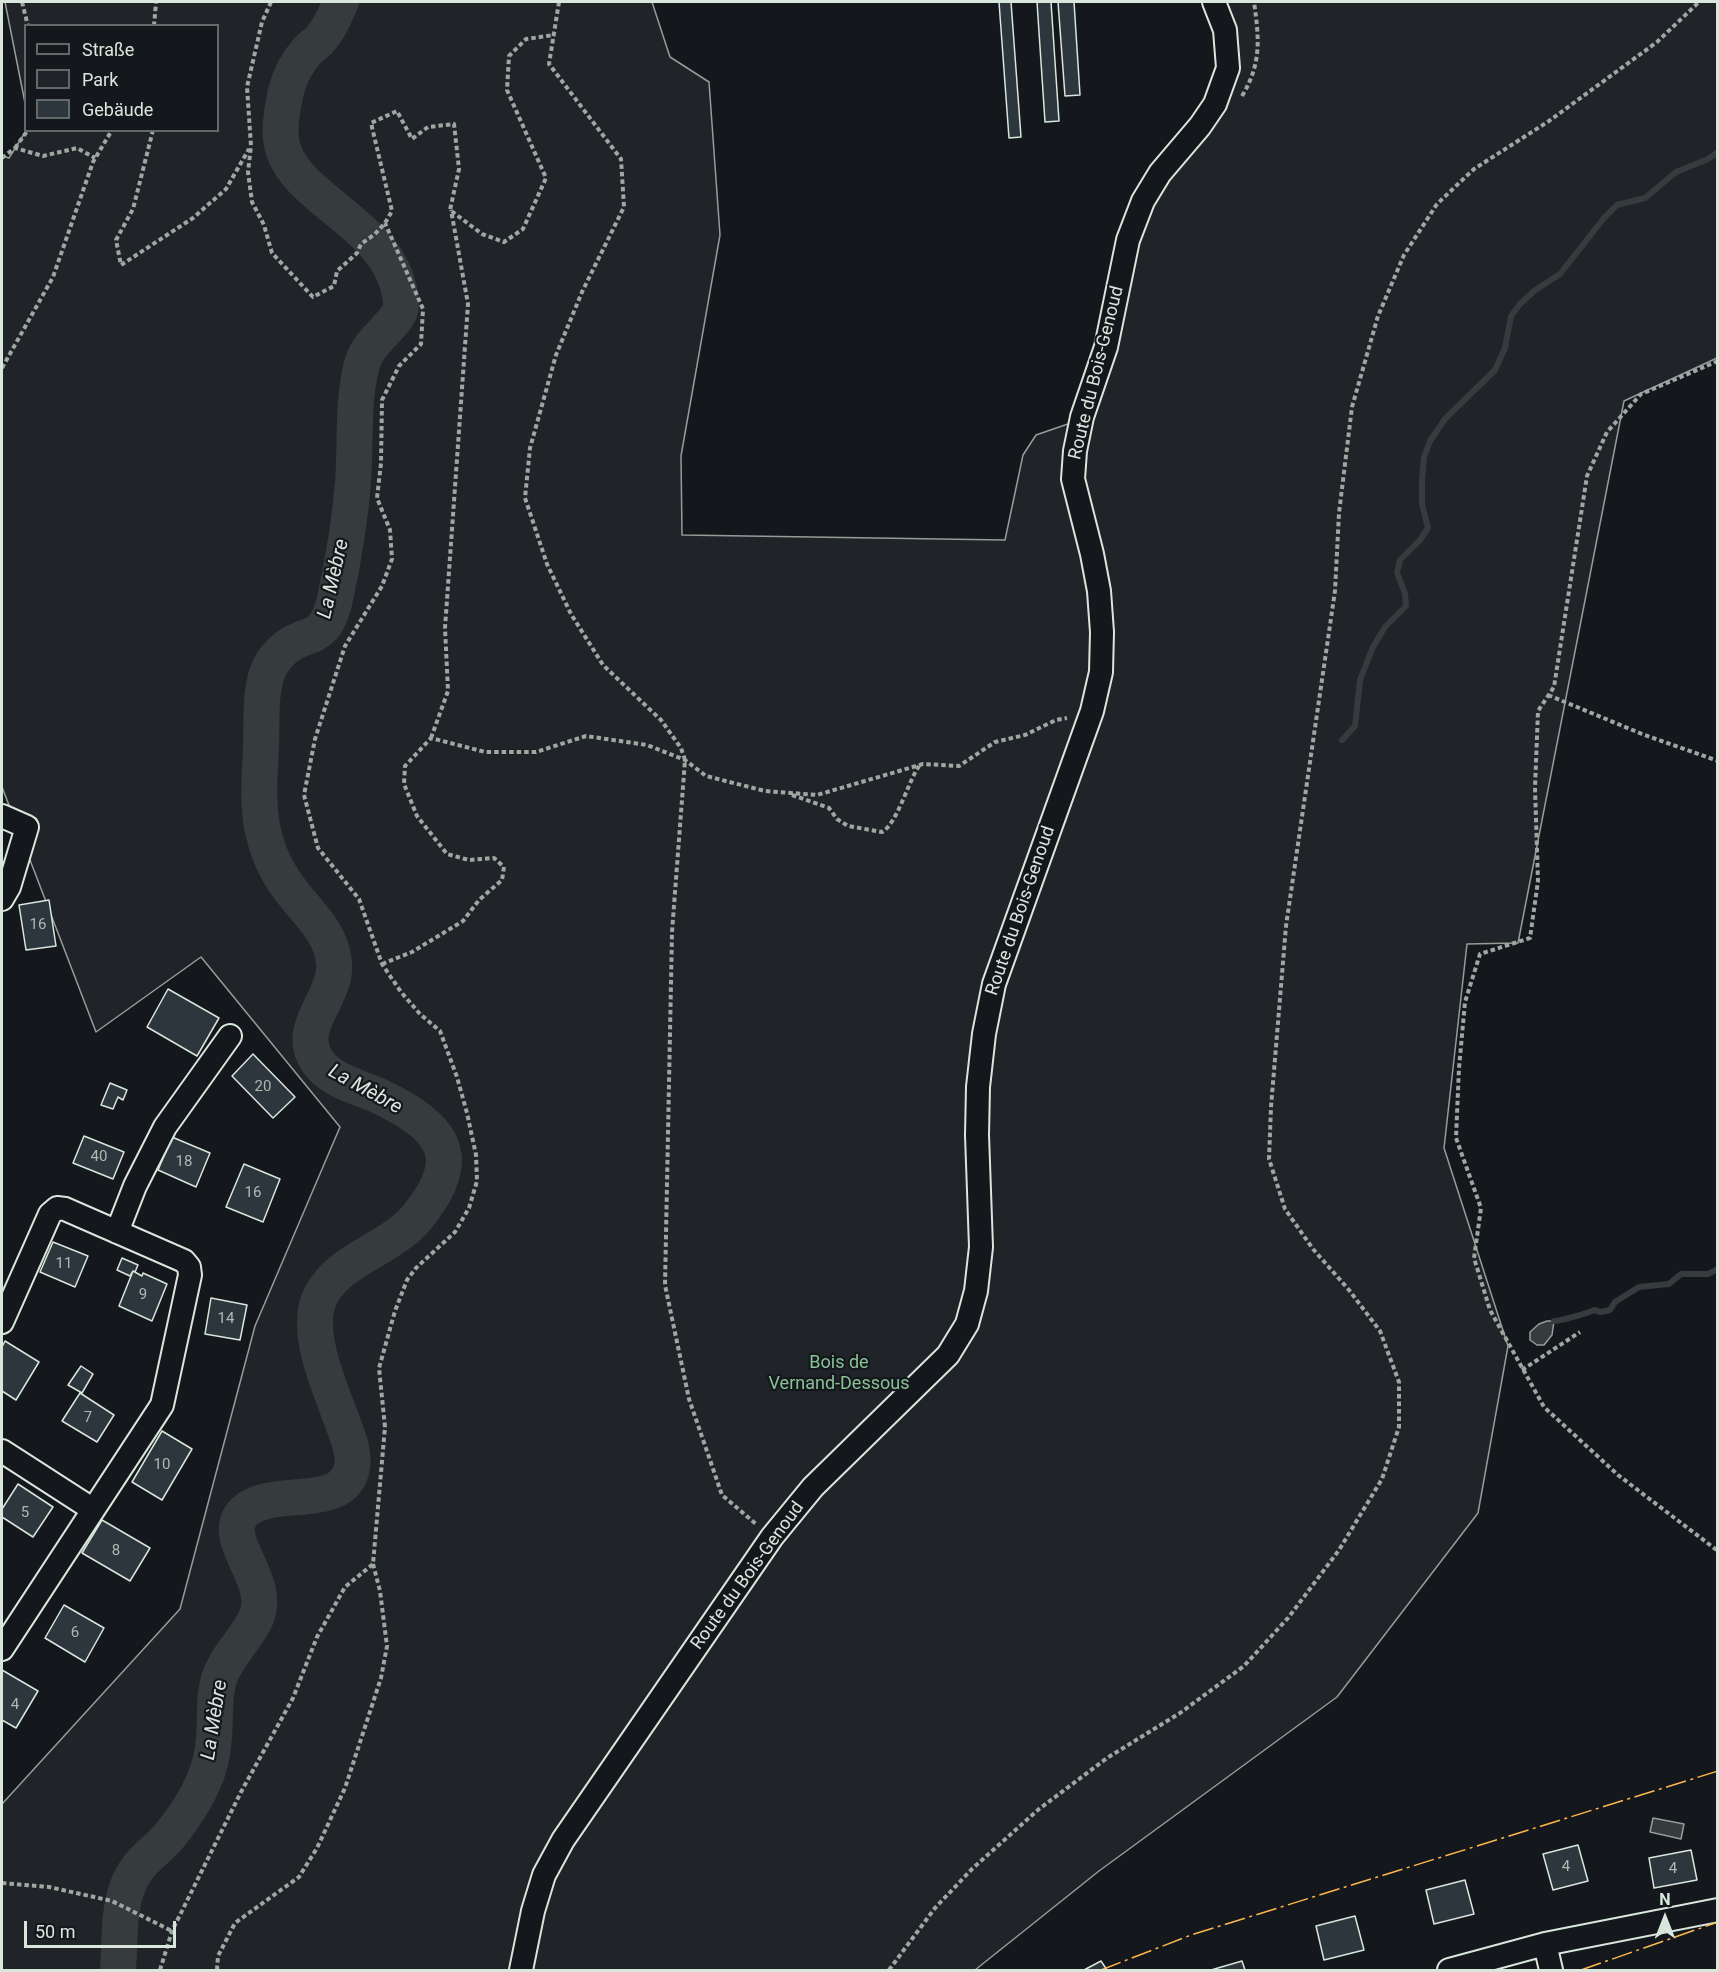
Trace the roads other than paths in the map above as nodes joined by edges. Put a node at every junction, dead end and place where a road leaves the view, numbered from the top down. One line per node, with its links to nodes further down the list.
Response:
1 (1214, 2): 12 (street, Route du Bois-Genoud)
2 (2, 816): 3 (street)
3 (2, 899)
4 (230, 1036): 5 (street)
5 (117, 1232): 6 (street); 8 (street)
6 (2, 1322)
7 (2, 1451): 8 (street)
8 (92, 1509): 9 (street)
9 (2, 1649)
10 (1718, 1910): 11 (street)
11 (1545, 1944): 13 (street); 14 (street)
12 (521, 1971)
13 (1449, 1971)
14 (1551, 1971)

